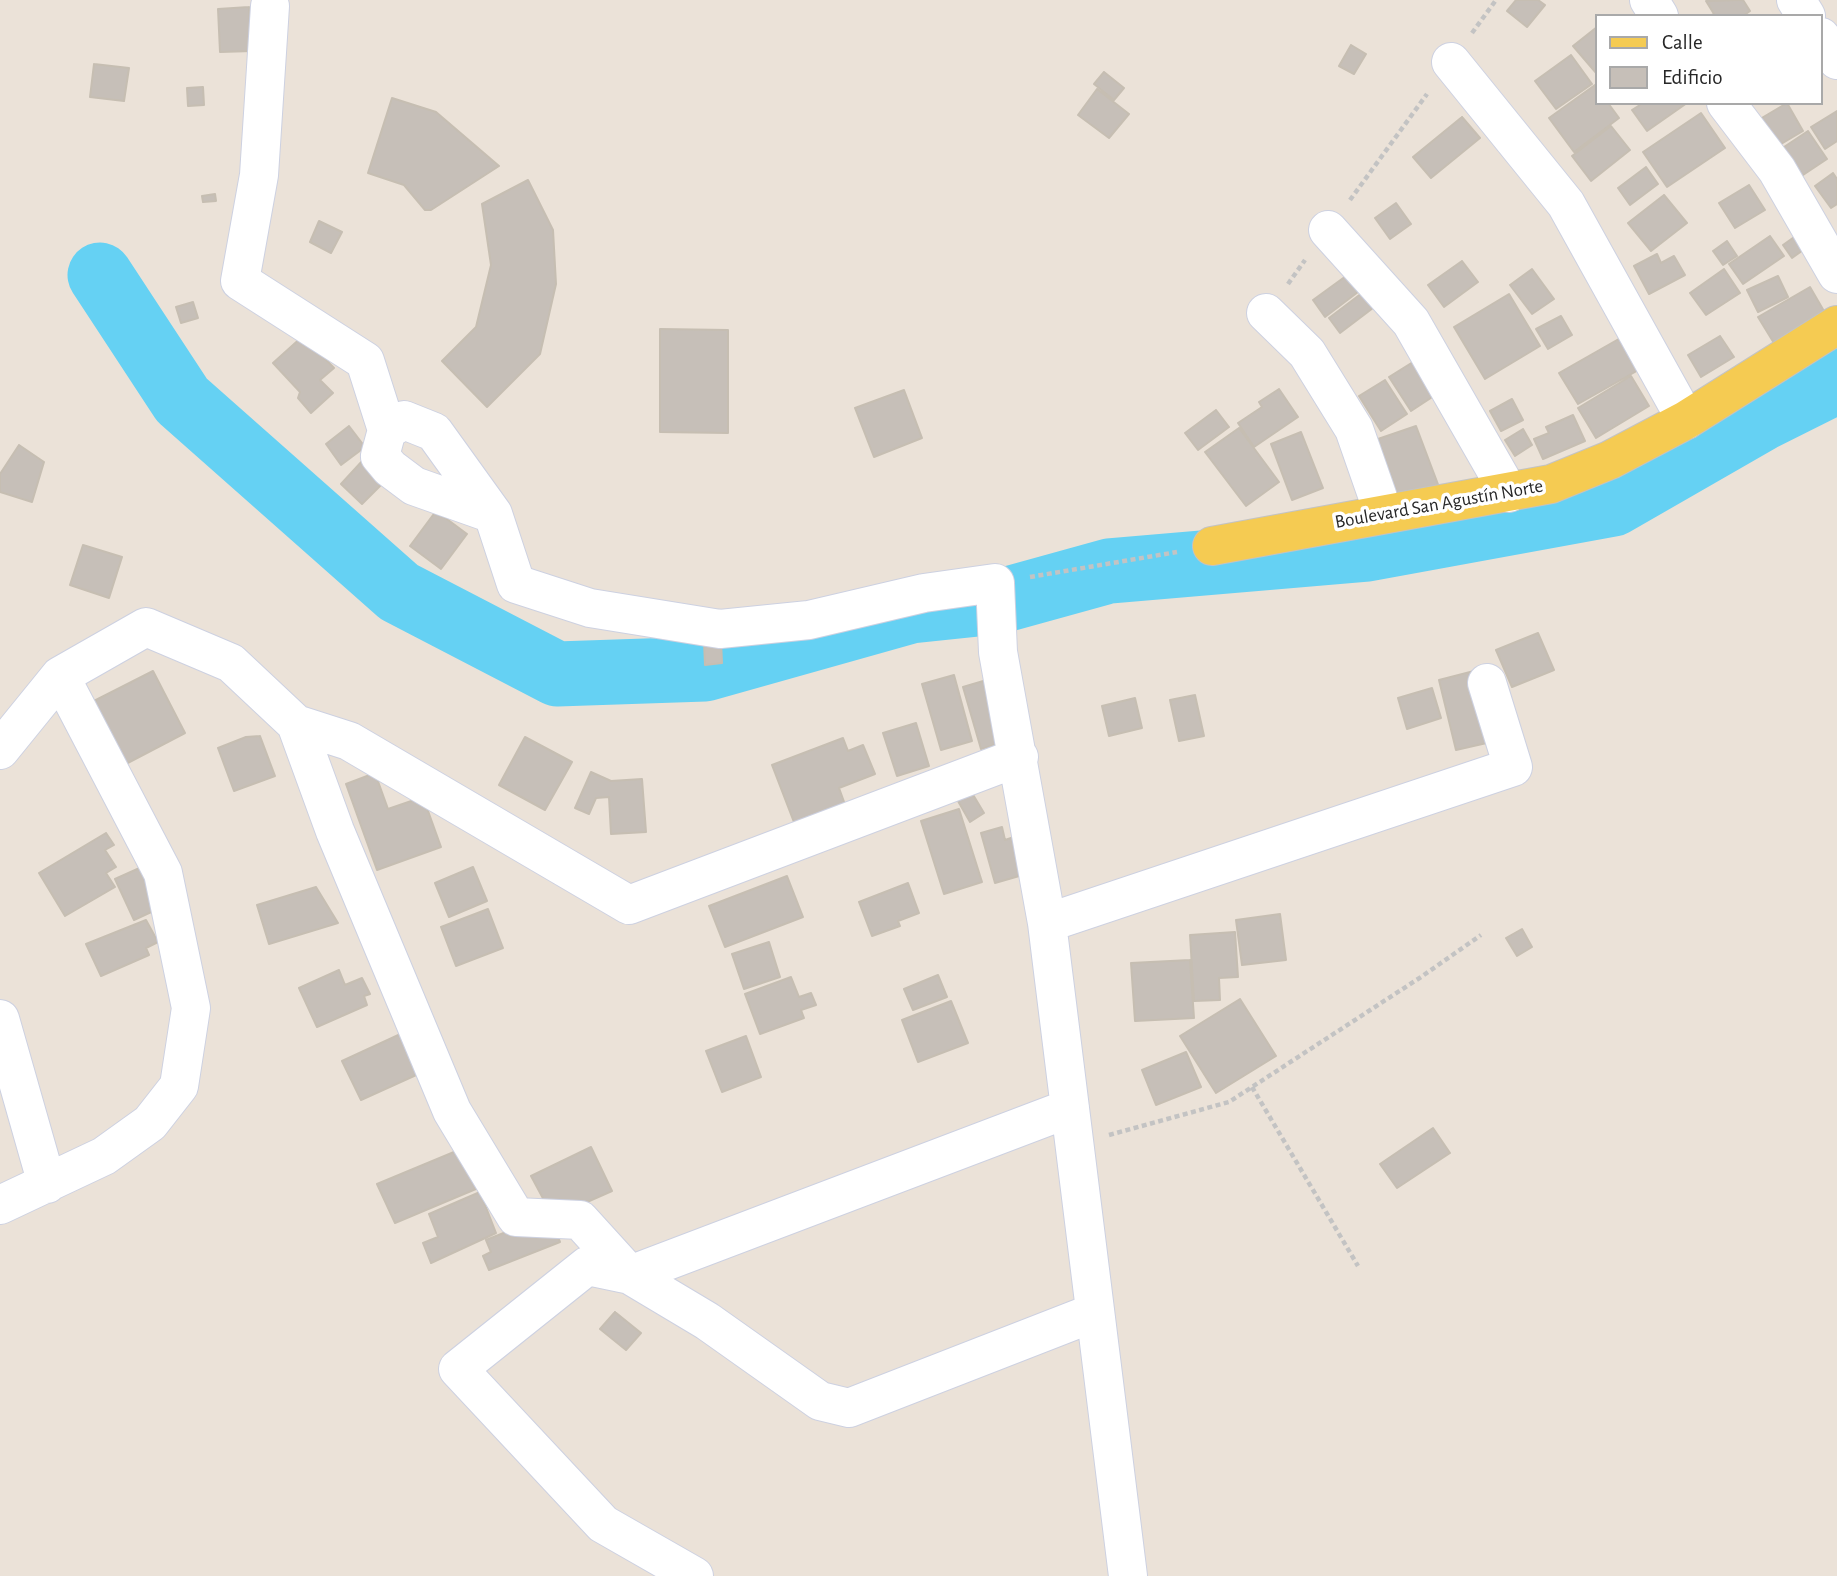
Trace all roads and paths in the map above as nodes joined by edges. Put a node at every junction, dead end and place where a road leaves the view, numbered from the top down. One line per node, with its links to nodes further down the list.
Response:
1 (1496, 0): 5 (path)
2 (270, 6): 12 (street)
3 (1823, 40): 4 (street)
4 (1837, 60)
5 (1451, 62): 7 (path); 11 (street)
6 (1728, 105): 8 (street)
7 (1328, 230): 9 (path); 13 (street)
8 (1837, 274)
9 (1266, 313): 14 (street)
10 (1837, 325): 11 (main road, Boulevard San Agustín Norte)
11 (1686, 420): 13 (main road, Boulevard San Agustín Norte)
12 (387, 430): 15 (street); 15 (street)
13 (1509, 493): 14 (main road, Boulevard San Agustín Norte)
14 (1383, 512): 16 (main road, Boulevard San Agustín Norte)
15 (493, 514): 17 (street)
16 (1212, 546): 17 (path)
17 (995, 583): 22 (street)
18 (60, 676): 20 (street); 21 (street); 28 (street)
19 (1487, 683): 23 (street)
20 (296, 724): 22 (street); 31 (street)
21 (0, 750)
22 (1019, 757): 23 (street)
23 (1047, 923): 27 (street)
24 (1481, 935): 26 (path)
25 (0, 1019): 28 (street)
26 (1252, 1087): 27 (path); 30 (path)
27 (1072, 1126): 31 (street); 32 (street)
28 (47, 1184): 29 (street)
29 (0, 1205)
30 (1358, 1266)
31 (630, 1275): 32 (street); 33 (street)
32 (1093, 1313): 34 (street)
33 (694, 1576)
34 (1128, 1576)

